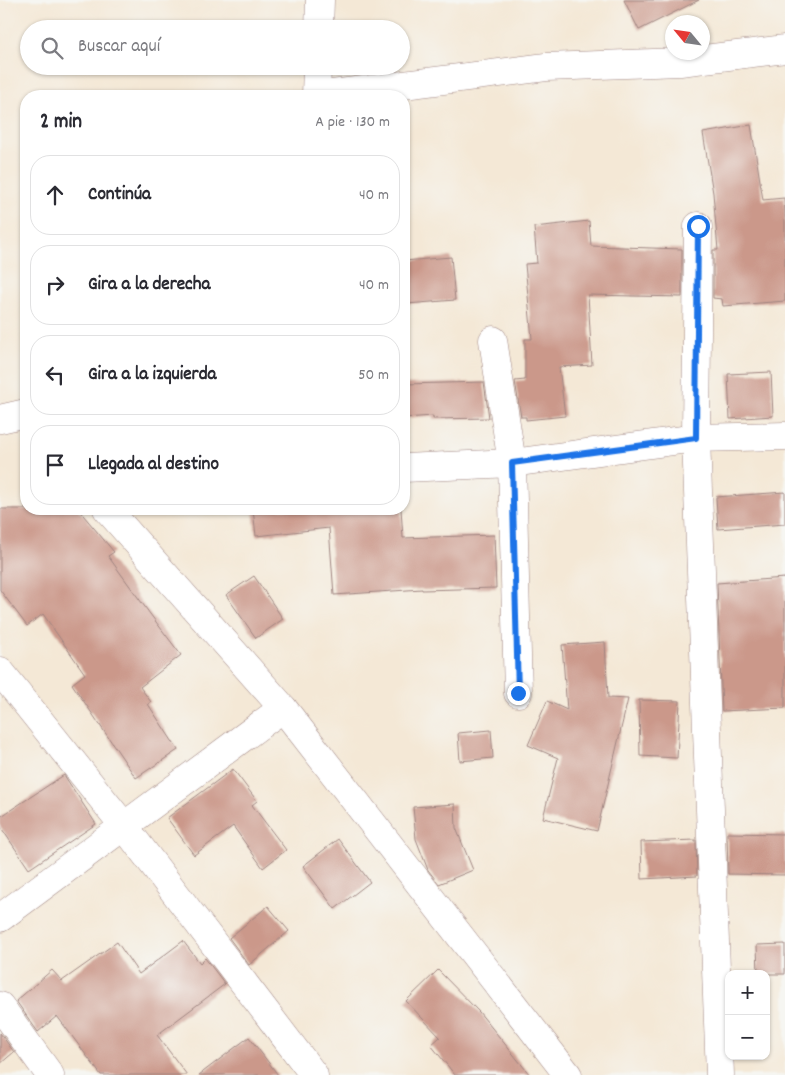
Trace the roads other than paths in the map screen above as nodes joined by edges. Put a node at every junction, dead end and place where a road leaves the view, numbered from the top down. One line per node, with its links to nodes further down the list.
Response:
1 (320, 0): 2 (street)
2 (319, 20)
3 (785, 49): 6 (street)
4 (317, 75): 5 (street)
5 (316, 90)
6 (364, 90)
7 (698, 226): 12 (street)
8 (493, 340): 13 (street)
9 (20, 414): 10 (street)
10 (0, 419)
11 (785, 436): 12 (street)
12 (696, 438): 13 (street); 25 (street)
13 (512, 463): 14 (street); 17 (street)
14 (410, 468)
15 (112, 515): 18 (street)
16 (0, 671): 19 (street)
17 (518, 693)
18 (283, 708): 19 (street); 24 (street)
19 (124, 826): 20 (street); 23 (street)
20 (0, 918)
21 (0, 1006): 22 (street)
22 (50, 1075)
23 (314, 1075)
24 (568, 1075)
25 (720, 1075)

